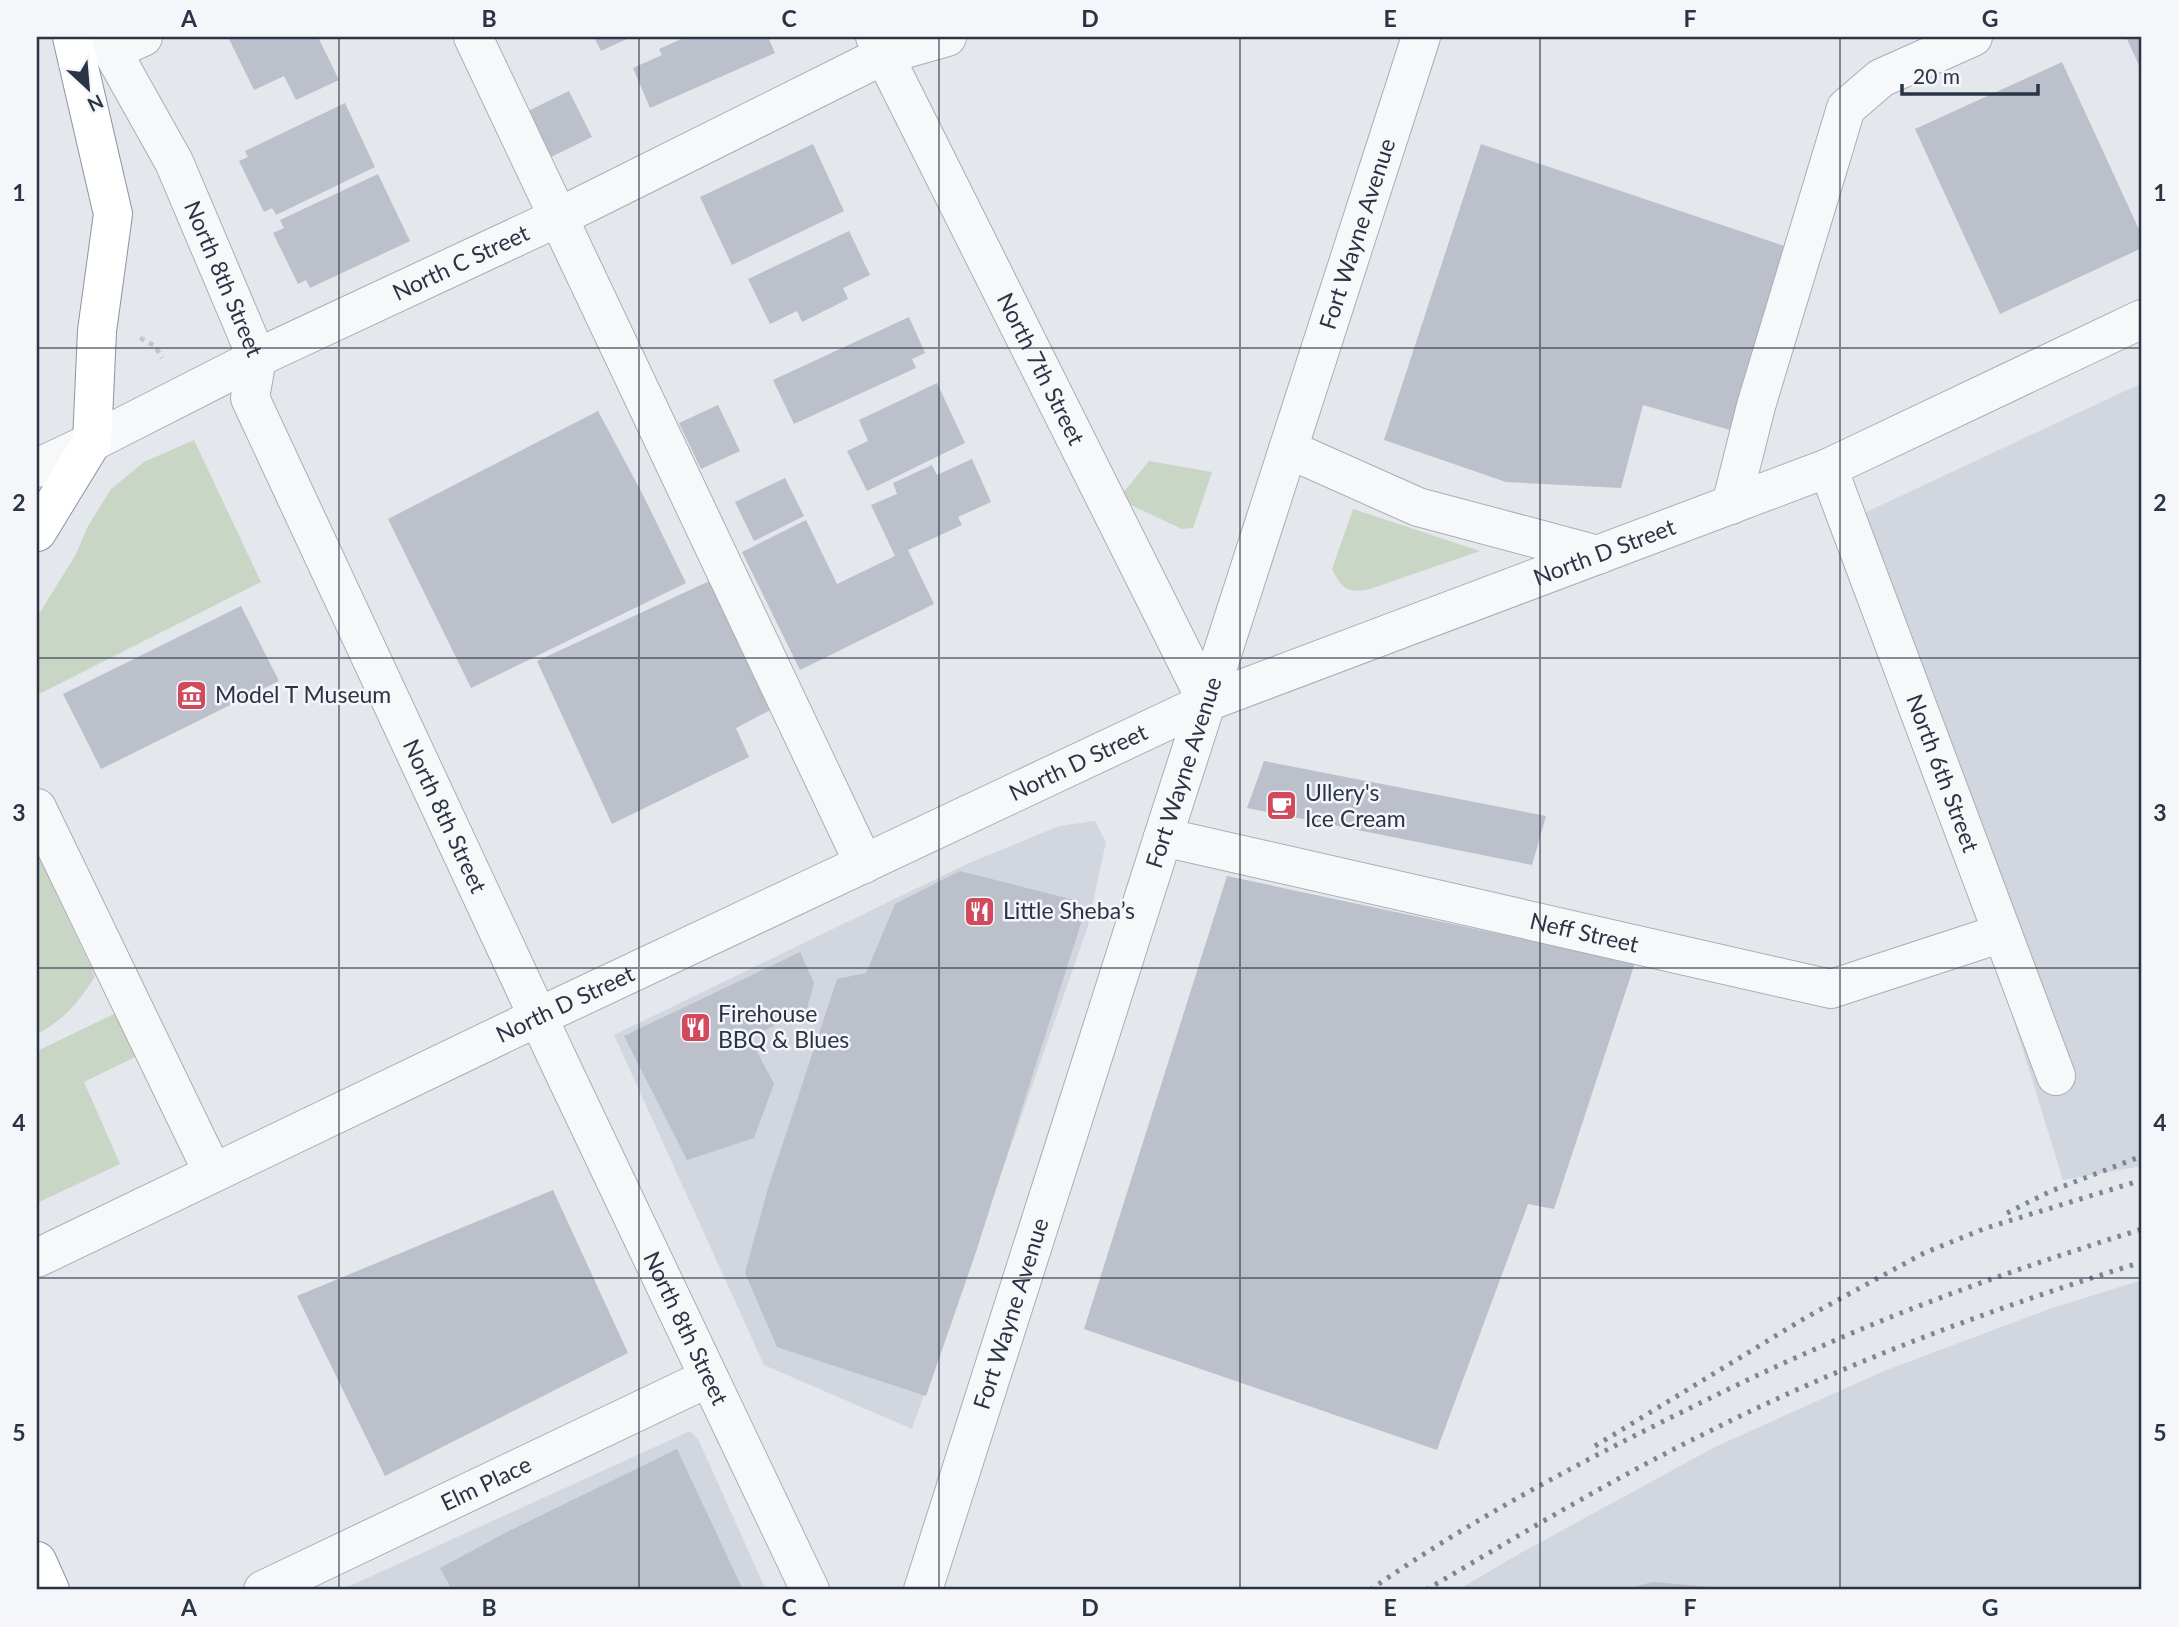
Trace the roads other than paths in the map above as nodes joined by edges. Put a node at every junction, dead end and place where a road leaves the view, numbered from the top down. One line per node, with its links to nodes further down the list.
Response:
1 (72, 37): 11 (highway)
2 (473, 37): 8 (street)
3 (947, 37): 7 (street, North C Street)
4 (1420, 37): 12 (street, Fort Wayne Avenue)
5 (1973, 37): 15 (street)
6 (120, 41): 10 (street, North 8th Street)
7 (880, 46): 8 (street, North C Street); 18 (street, North 7th Street)
8 (559, 217): 10 (street, North C Street); 21 (street)
9 (2142, 319): 14 (street, North D Street)
10 (257, 358): 11 (street, North C Street); 23 (street, North 8th Street)
11 (92, 442): 13 (street, North C Street); 16 (highway)
12 (1288, 449): 17 (street); 18 (street, Fort Wayne Avenue)
13 (37, 468)
14 (1828, 468): 15 (street, North D Street); 22 (street, North 6th Street)
15 (1731, 505): 17 (street, North D Street)
16 (37, 532)
17 (1598, 555): 18 (street, North D Street)
18 (1206, 702): 20 (street, Fort Wayne Avenue); 21 (street, North D Street)
19 (37, 808): 25 (street)
20 (1163, 837): 22 (street, Neff Street); 32 (street, Fort Wayne Avenue)
21 (864, 864): 23 (street, North D Street)
22 (2002, 933): 24 (street, North 6th Street)
23 (538, 1017): 25 (street, North D Street); 27 (street, North 8th Street)
24 (2056, 1076)
25 (213, 1173): 26 (street, North D Street)
26 (37, 1258)
27 (708, 1378): 30 (street, Elm Place); 31 (street, North 8th Street)
28 (37, 1561): 29 (highway)
29 (50, 1590)
30 (263, 1590)
31 (810, 1590)
32 (923, 1590)

